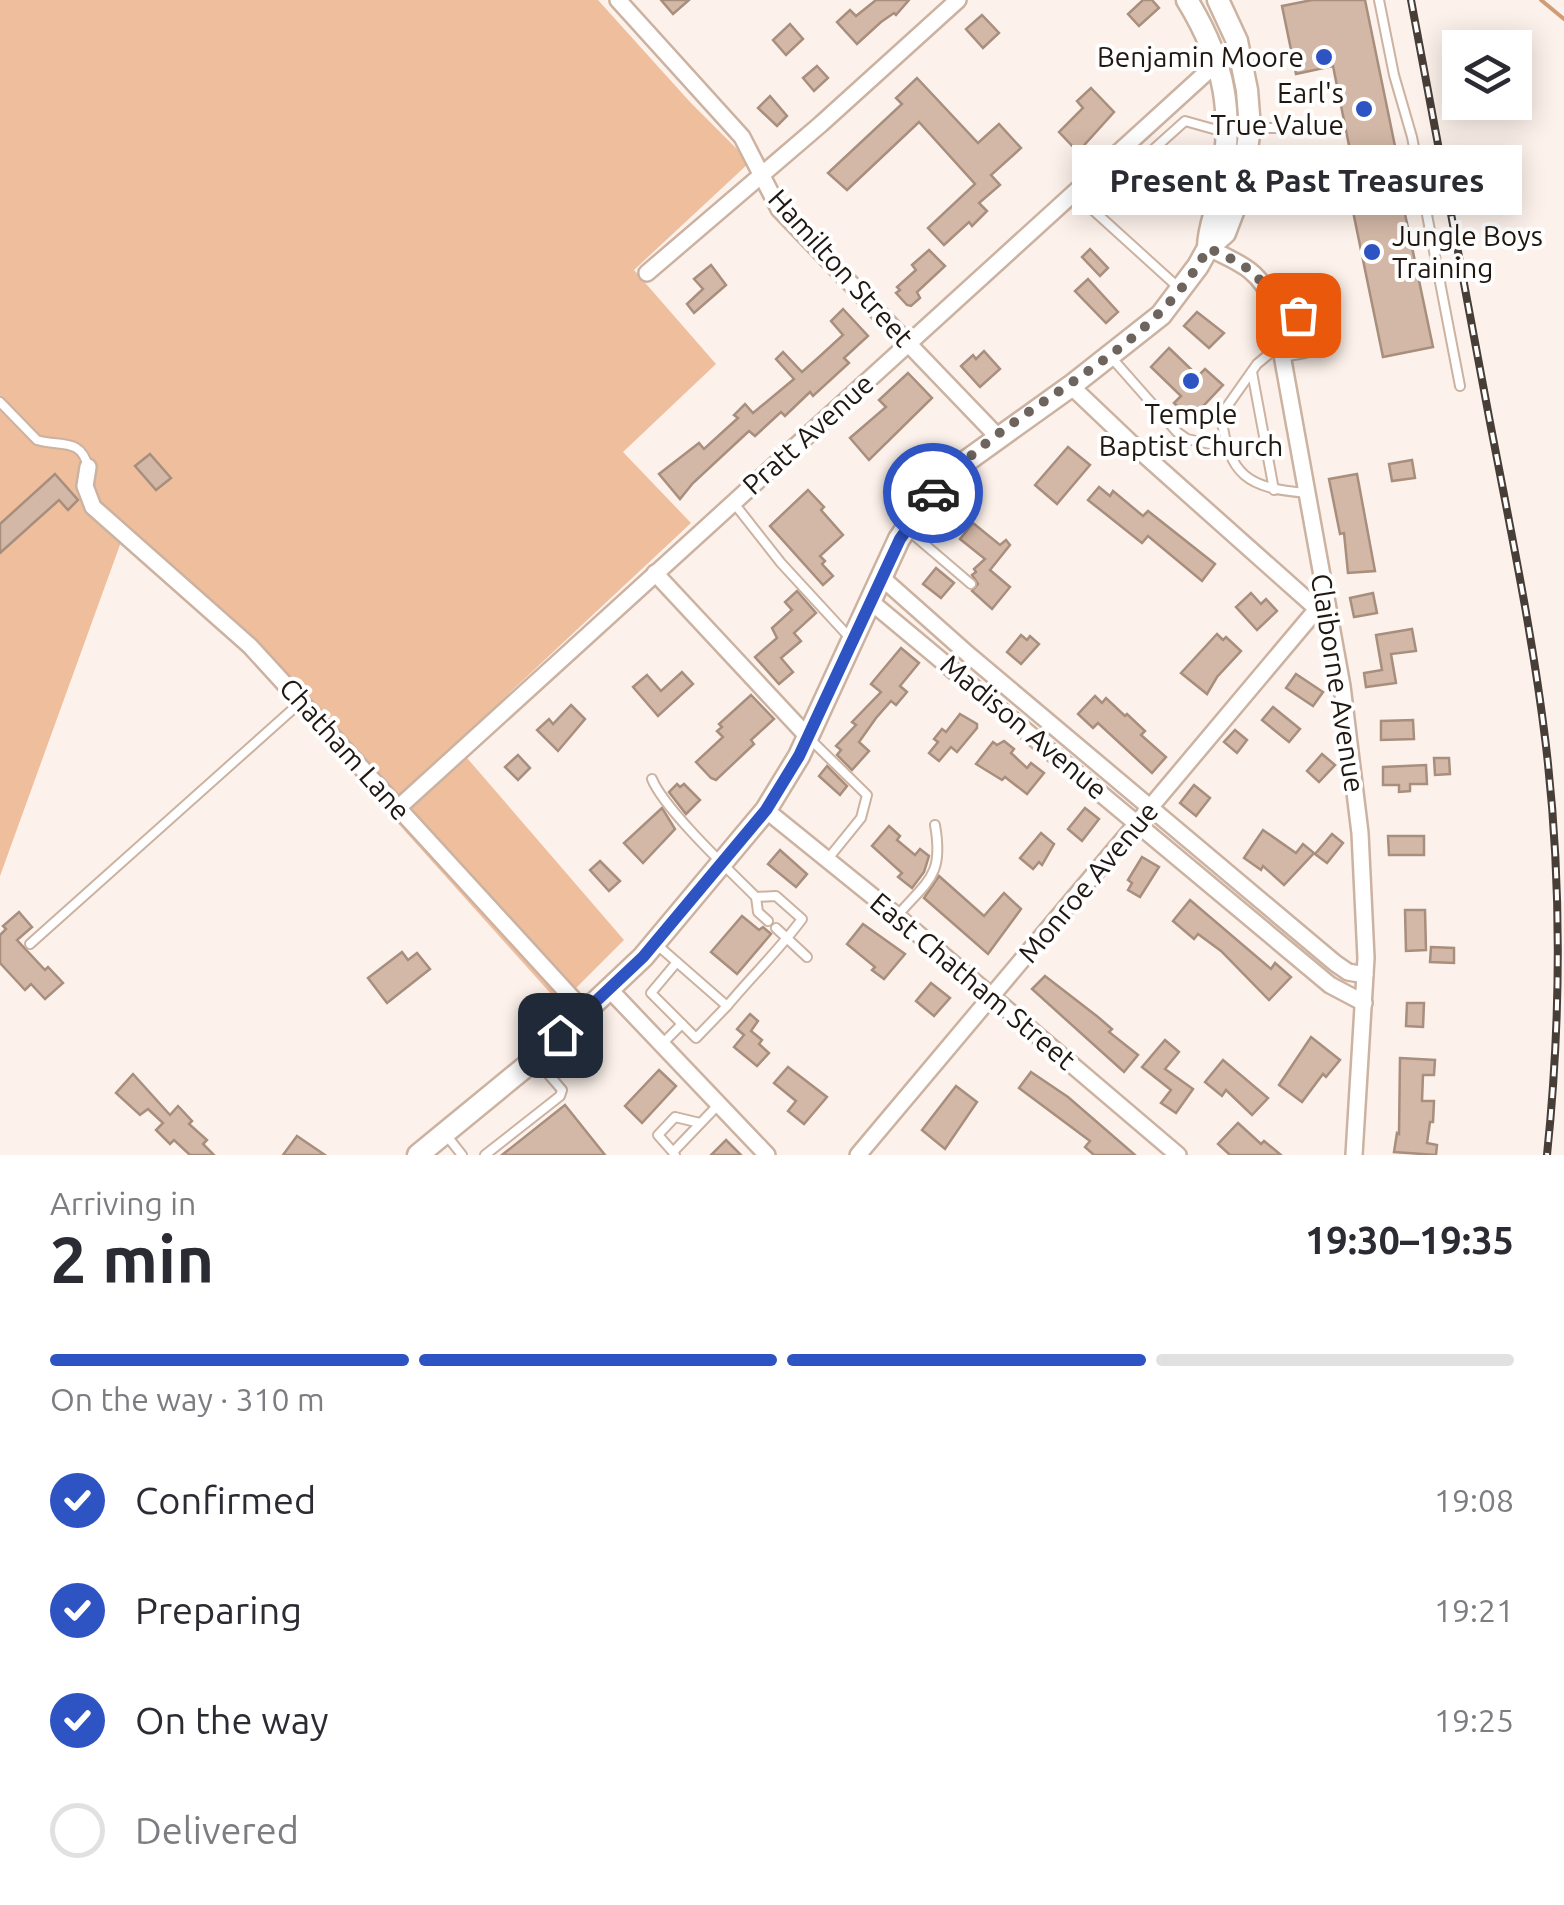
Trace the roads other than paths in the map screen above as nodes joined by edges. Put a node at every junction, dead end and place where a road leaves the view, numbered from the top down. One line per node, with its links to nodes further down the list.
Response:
1 (618, 0): 10 (street, Hamilton Street)
2 (958, 0): 10 (street)
3 (1187, 0): 6 (main road)
4 (1218, 0): 7 (main road)
5 (1379, 0): 24 (lane)
6 (1219, 61): 9 (main road); 11 (street, Pratt Avenue)
7 (1250, 128): 8 (lane); 13 (main road)
8 (1276, 128)
9 (1226, 132): 12 (main road); 12 (lane)
10 (761, 174): 14 (street); 18 (street, Hamilton Street)
11 (1072, 192): 15 (lane); 18 (street, Pratt Avenue)
12 (1213, 213): 13 (main road)
13 (1208, 248): 15 (main road); 17 (street, Claiborne Avenue)
14 (647, 274)
15 (1181, 290): 21 (main road)
16 (1298, 315): 17 (lane)
17 (1276, 318): 19 (street, Claiborne Avenue)
18 (908, 342): 26 (street, Hamilton Street); 31 (street, Pratt Avenue)
19 (1281, 351): 20 (lane); 22 (lane); 30 (street, Claiborne Avenue)
20 (1305, 353)
21 (1110, 356): 23 (main road); 27 (lane)
22 (1252, 372): 27 (lane); 29 (lane)
23 (1071, 386): 26 (main road); 37 (street)
24 (1460, 386)
25 (0, 402): 28 (lane)
26 (998, 437): 32 (main road)
27 (1226, 448): 29 (lane)
28 (88, 467): 40 (street, Chatham Lane)
29 (1274, 490): 30 (lane)
30 (1306, 493): 38 (street, Claiborne Avenue)
31 (733, 502): 33 (street, Pratt Avenue); 39 (lane)
32 (906, 528): 34 (main road); 35 (lane)
33 (655, 573): 41 (street); 44 (street, Pratt Avenue)
34 (881, 577): 36 (main road); 43 (street, Madison Avenue)
35 (971, 584)
36 (870, 601): 39 (main road); 46 (street, Madison Avenue)
37 (1316, 608): 38 (street); 43 (street, Monroe Avenue)
38 (1330, 620): 57 (street, Claiborne Avenue)
39 (853, 641): 41 (main road)
40 (302, 701): 44 (street, Chatham Lane); 54 (lane)
41 (808, 737): 45 (main road); 48 (lane)
42 (652, 779): 49 (lane)
43 (1150, 807): 46 (street, Monroe Avenue); 57 (street, Madison Avenue)
44 (398, 808): 62 (street, Chatham Lane)
45 (766, 810): 48 (street, East Chatham Street); 49 (main road)
46 (1136, 823): 59 (street, Monroe Avenue); 60 (street, Madison Avenue)
47 (935, 825): 51 (lane)
48 (827, 860): 51 (street, East Chatham Street)
49 (723, 864): 50 (lane); 53 (main road)
50 (756, 897): 52 (lane); 52 (lane)
51 (897, 916): 59 (street, East Chatham Street)
52 (788, 938): 55 (lane); 61 (lane)
53 (655, 943): 56 (lane); 58 (main road)
54 (30, 944)
55 (807, 957)
56 (677, 962): 61 (lane); 63 (lane)
57 (1366, 975): 60 (street, Claiborne Avenue)
58 (610, 990): 62 (main road); 64 (street)
59 (992, 997): 70 (street, East Chatham Street); 75 (street, Monroe Avenue)
60 (1364, 1003): 76 (street, Claiborne Avenue)
61 (727, 1006): 63 (lane)
62 (585, 1012): 65 (main road)
63 (682, 1024): 64 (lane)
64 (661, 1045): 66 (street)
65 (535, 1059): 68 (main road); 69 (lane)
66 (718, 1104): 67 (lane); 74 (street)
67 (700, 1123): 71 (lane); 71 (lane)
68 (444, 1133): 72 (main road); 73 (lane)
69 (488, 1152)
70 (1173, 1153)
71 (674, 1154)
72 (418, 1155)
73 (462, 1155)
74 (767, 1155)
75 (858, 1155)
76 (1354, 1155)

